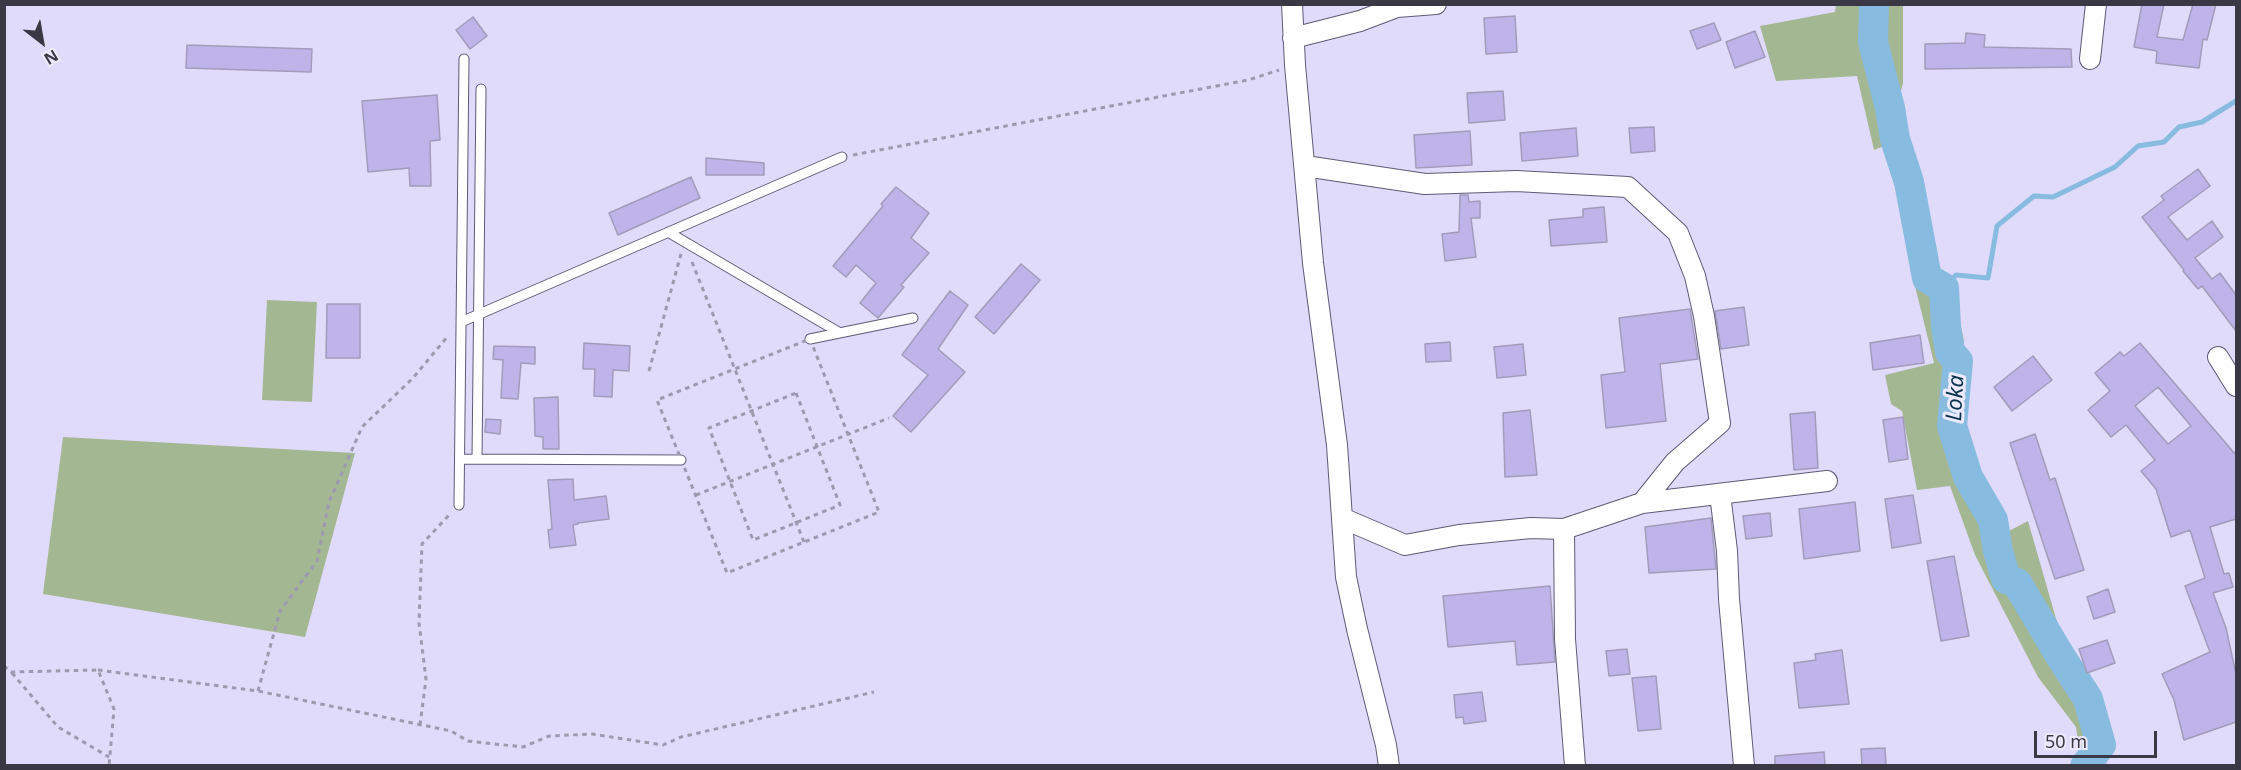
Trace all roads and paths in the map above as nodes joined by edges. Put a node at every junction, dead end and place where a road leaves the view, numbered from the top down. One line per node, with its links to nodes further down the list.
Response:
1 (1292, 4): 4 (street)
2 (1436, 4): 4 (street)
3 (2096, 4): 6 (street)
4 (1293, 38): 7 (street)
5 (464, 59): 15 (lane)
6 (2090, 59)
7 (1295, 65): 9 (path); 10 (street)
8 (481, 89): 13 (lane)
9 (842, 157): 11 (lane)
10 (1305, 166): 34 (street); 36 (street)
11 (668, 232): 12 (lane); 13 (lane)
12 (684, 241): 16 (lane); 19 (path); 20 (path)
13 (478, 313): 15 (lane); 27 (lane)
14 (913, 318): 16 (lane)
15 (461, 322): 26 (lane); 43 (path)
16 (840, 333): 17 (lane)
17 (810, 339): 19 (path); 24 (path)
18 (2217, 357): 21 (street)
19 (735, 369): 22 (path); 28 (path)
20 (649, 371)
21 (2236, 386)
22 (752, 411): 25 (path); 29 (path); 30 (path)
23 (889, 417): 24 (path)
24 (848, 434): 25 (path); 39 (path)
25 (817, 447): 29 (path); 37 (path)
26 (460, 459): 27 (lane); 35 (lane)
27 (477, 459): 28 (lane)
28 (681, 460): 33 (path)
29 (773, 464): 30 (path); 37 (path)
30 (730, 481): 33 (path); 37 (path)
31 (1827, 481): 32 (street)
32 (1720, 494): 34 (street); 50 (street)
33 (695, 495): 39 (path)
34 (1642, 503): 38 (street)
35 (459, 505): 45 (path)
36 (1342, 518): 38 (street); 48 (street)
37 (796, 522): 39 (path)
38 (1564, 529): 49 (street)
39 (804, 542)
40 (4, 666): 42 (path)
41 (98, 670): 42 (path); 43 (path); 46 (path)
42 (11, 672): 46 (path)
43 (258, 691): 45 (path)
44 (874, 692): 45 (path)
45 (420, 725)
46 (109, 757): 47 (path)
47 (109, 765)
48 (1389, 765)
49 (1575, 765)
50 (1744, 765)

